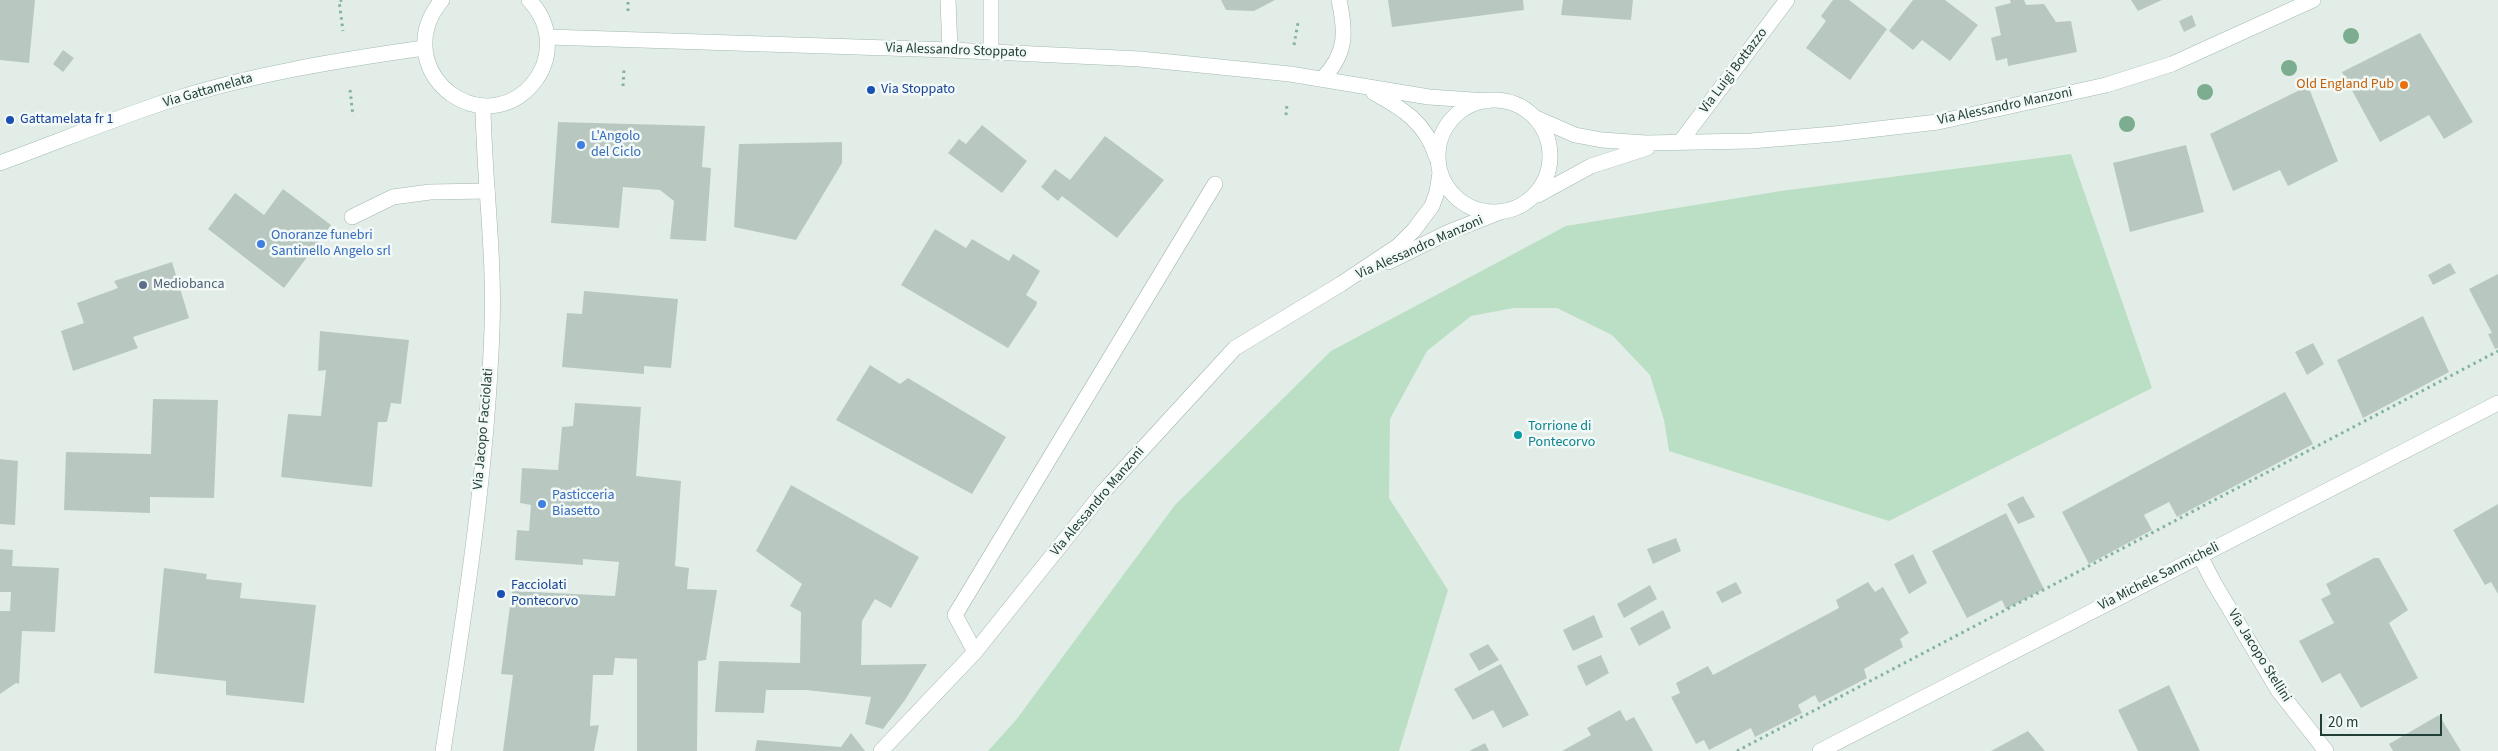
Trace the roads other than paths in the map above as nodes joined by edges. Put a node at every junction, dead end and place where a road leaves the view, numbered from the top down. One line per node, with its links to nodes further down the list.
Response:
1 (442, 0): 9 (street)
2 (529, 0): 8 (street)
3 (948, 0): 10 (street)
4 (991, 0): 11 (street)
5 (1339, 0): 12 (street)
6 (1787, 0): 17 (street, Via Luigi Bottazzo)
7 (2313, 0): 17 (street, Via Alessandro Manzoni)
8 (548, 37): 10 (street, Via Alessandro Stoppato); 15 (street)
9 (424, 48): 15 (street); 18 (street, Via Gattamelata)
10 (950, 50): 11 (street, Via Alessandro Stoppato)
11 (991, 52): 12 (street, Via Alessandro Stoppato)
12 (1322, 79): 13 (street, Via Alessandro Stoppato)
13 (1361, 86): 14 (street, Via Alessandro Stoppato); 19 (street, Via Alessandro Stoppato)
14 (1487, 101): 16 (street); 19 (street)
15 (483, 106): 21 (street, Via Jacopo Facciolati)
16 (1534, 117): 17 (street, Via Alessandro Manzoni); 22 (street)
17 (1681, 142): 22 (street, Via Alessandro Manzoni)
18 (0, 163)
19 (1439, 168): 23 (street); 25 (street, Via Alessandro Manzoni)
20 (1215, 184): 28 (street)
21 (487, 191): 24 (street); 29 (street, Via Jacopo Facciolati)
22 (1530, 200): 23 (street)
23 (1500, 212): 25 (street, Via Alessandro Manzoni)
24 (352, 217)
25 (1341, 284): 28 (street, Via Alessandro Manzoni)
26 (2498, 403): 27 (street, Via Michele Sanmicheli)
27 (2200, 556): 31 (street, Via Michele Sanmicheli); 32 (street, Via Jacopo Stellini)
28 (975, 652): 30 (street, Via Alessandro Manzoni)
29 (443, 751)
30 (881, 751)
31 (1820, 751)
32 (2326, 751)

